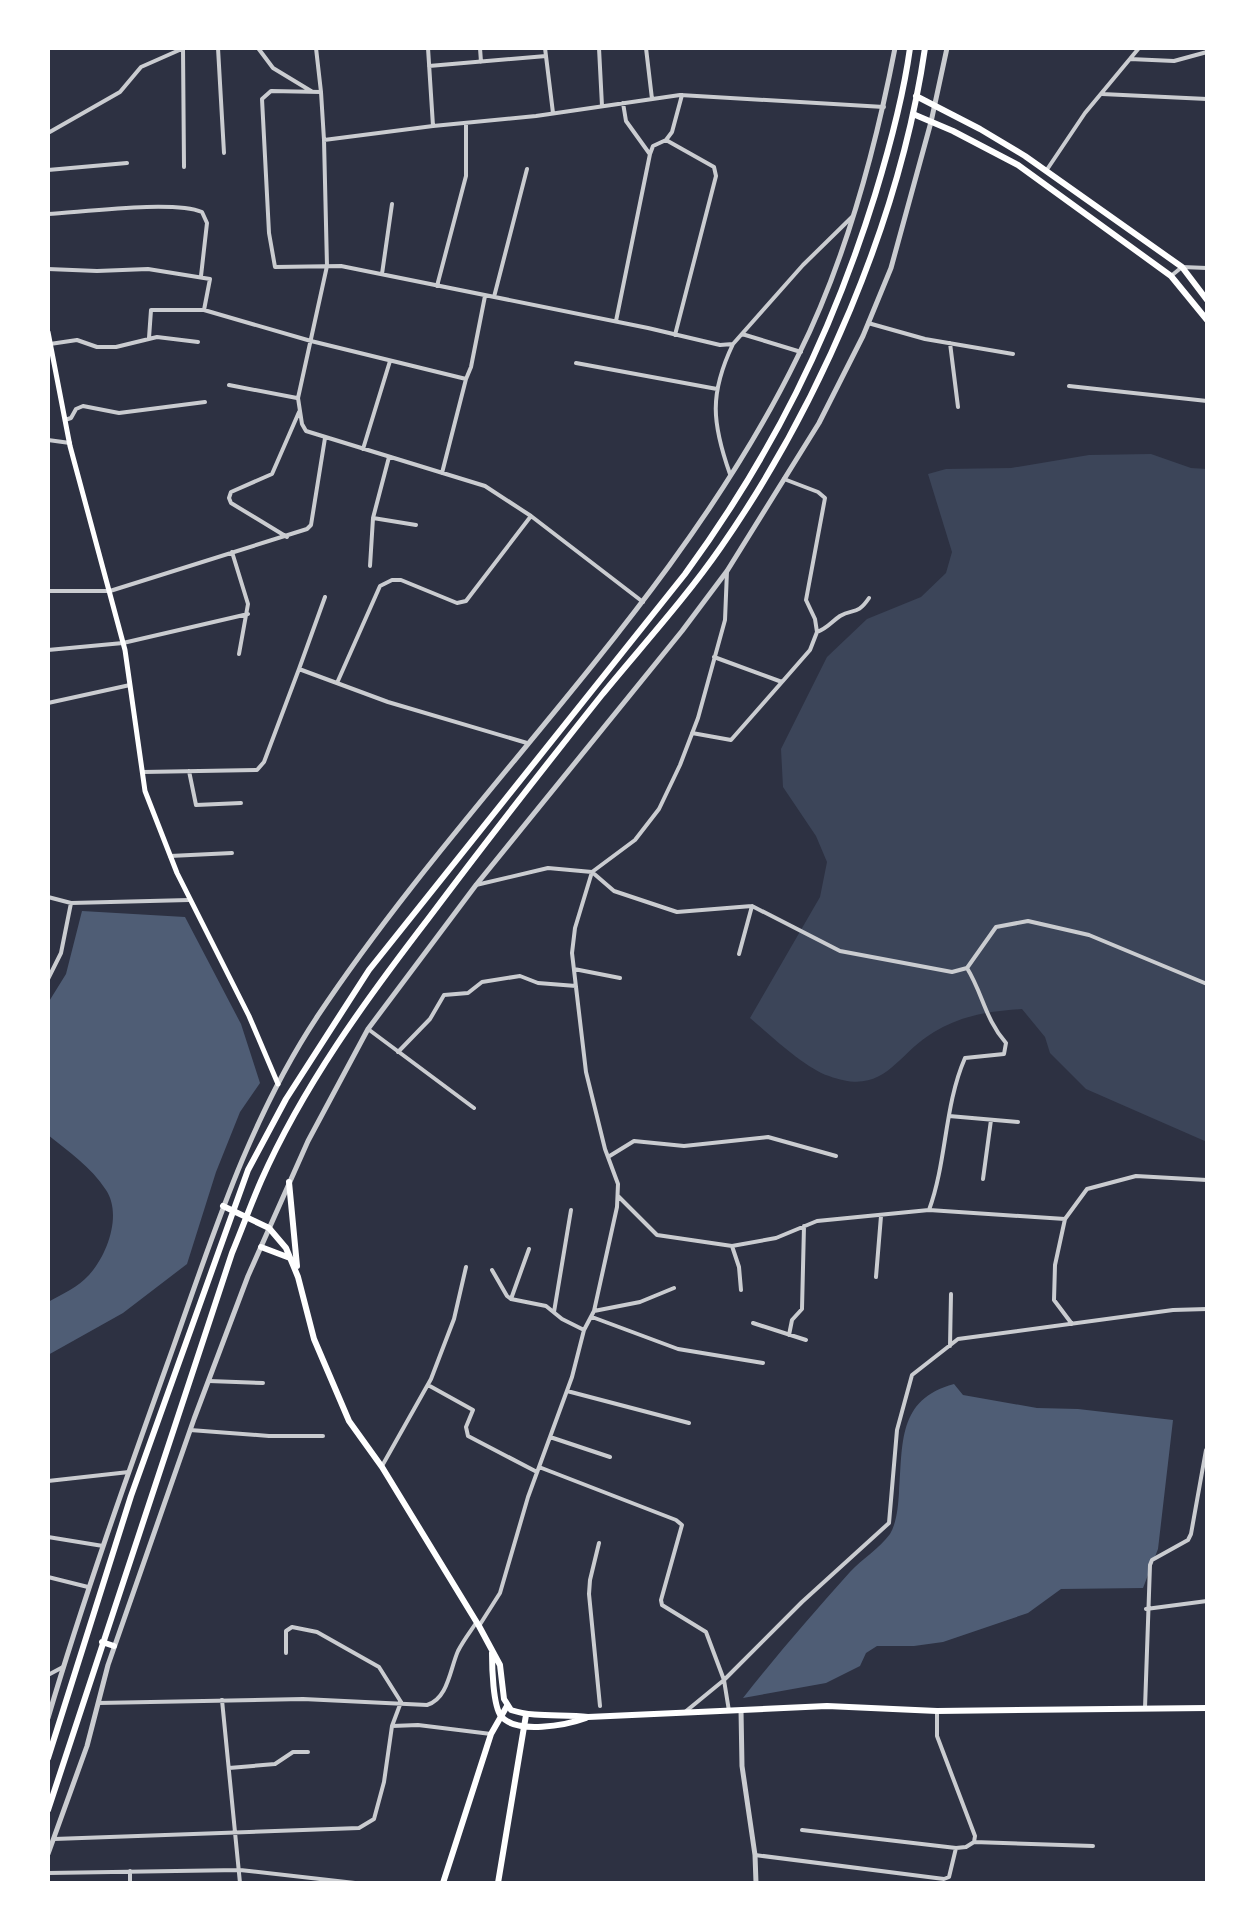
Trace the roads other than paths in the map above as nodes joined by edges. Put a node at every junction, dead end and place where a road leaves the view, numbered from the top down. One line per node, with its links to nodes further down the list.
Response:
1 (218, 48): 39 (street)
2 (258, 48): 20 (street)
3 (316, 48): 21 (street)
4 (428, 48): 19 (street)
5 (480, 48): 18 (street)
6 (545, 48): 16 (street)
7 (599, 48): 29 (street)
8 (646, 48): 25 (street)
9 (895, 48): 30 (street)
10 (910, 48): 206 (main road)
11 (925, 48): 24 (main road)
12 (947, 48): 28 (street)
13 (1139, 48): 17 (street)
14 (184, 49): 36 (street); 42 (street)
15 (1207, 52): 17 (street)
16 (546, 56): 18 (street); 31 (street)
17 (1130, 59): 22 (street)
18 (481, 62): 19 (street)
19 (429, 66): 35 (street)
20 (312, 92): 21 (street); 49 (street)
21 (321, 92): 37 (street)
22 (1102, 94): 26 (street); 45 (street)
23 (682, 95): 25 (street); 30 (street); 38 (street)
24 (916, 96): 28 (main road); 32 (main road)
25 (652, 99): 27 (street)
26 (1207, 99)
27 (623, 103): 29 (street); 40 (street)
28 (935, 105): 33 (street); 45 (main road)
29 (602, 106): 31 (street)
30 (884, 107): 48 (street)
31 (553, 113): 34 (street)
32 (913, 114): 33 (main road); 207 (main road)
33 (931, 122): 54 (main road); 63 (street)
34 (466, 123): 35 (street); 56 (street)
35 (433, 126): 37 (street)
36 (48, 133)
37 (324, 140): 49 (street)
38 (666, 140): 40 (street); 66 (street)
39 (224, 153)
40 (650, 154): 62 (street)
41 (127, 163): 44 (street)
42 (184, 167)
43 (527, 169): 58 (street)
44 (48, 170)
45 (1046, 171): 50 (main road)
46 (392, 204): 53 (street)
47 (48, 214): 55 (street)
48 (852, 217): 65 (street); 73 (street)
49 (327, 266): 53 (street); 68 (street)
50 (1182, 267): 51 (street); 54 (street); 59 (main road)
51 (1207, 268)
52 (48, 269): 55 (street)
53 (382, 274): 56 (street)
54 (1171, 276): 61 (main road)
55 (200, 277): 60 (street)
56 (437, 286): 57 (street)
57 (485, 296): 58 (street); 77 (street)
58 (494, 297): 62 (street)
59 (1207, 300)
60 (204, 310): 67 (street); 68 (street)
61 (1207, 320)
62 (616, 322): 66 (street)
63 (868, 323): 70 (street); 94 (street)
64 (48, 332): 71 (main road)
65 (742, 334): 72 (street); 73 (street)
66 (675, 335): 72 (street)
67 (149, 338): 69 (street); 71 (street)
68 (311, 341): 75 (street); 81 (street)
69 (198, 342)
70 (950, 343): 74 (street); 84 (street)
71 (50, 344): 86 (main road)
72 (733, 344): 80 (street)
73 (801, 352): 93 (street)
74 (1013, 354)
75 (390, 361): 77 (street); 90 (street)
76 (576, 363): 80 (street)
77 (466, 379): 92 (street)
78 (229, 385): 81 (street)
79 (1069, 386): 82 (street)
80 (717, 389): 93 (street)
81 (298, 398): 85 (street)
82 (1207, 401)
83 (205, 402): 86 (street)
84 (958, 407)
85 (299, 410): 87 (street); 98 (street)
86 (65, 420): 89 (main road)
87 (325, 438): 90 (street); 98 (street)
88 (48, 440): 89 (street)
89 (70, 443): 103 (main road)
90 (363, 449): 91 (street)
91 (389, 457): 92 (street); 96 (street)
92 (442, 473): 95 (street)
93 (730, 474): 106 (street)
94 (784, 479): 101 (street); 108 (street)
95 (531, 516): 106 (street); 115 (street)
96 (373, 518): 97 (street); 100 (street)
97 (416, 525)
98 (287, 537): 99 (street)
99 (232, 552): 103 (street); 107 (street)
100 (370, 566)
101 (727, 571): 112 (street); 126 (street)
102 (48, 591): 103 (street)
103 (110, 591): 109 (main road)
104 (325, 597): 113 (street)
105 (869, 598): 108 (street)
106 (643, 602): 119 (street)
107 (248, 614): 109 (street); 111 (street)
108 (817, 632): 114 (street)
109 (123, 643): 110 (street); 116 (main road)
110 (48, 650)
111 (239, 654)
112 (714, 657): 114 (street); 118 (street)
113 (299, 669): 115 (street); 120 (street)
114 (782, 682): 118 (street)
115 (337, 683): 119 (street)
116 (130, 685): 117 (street); 121 (main road)
117 (48, 703)
118 (692, 733): 125 (street)
119 (527, 743): 140 (street)
120 (189, 771): 121 (street); 122 (street)
121 (143, 772): 124 (main road)
122 (241, 803)
123 (232, 853): 124 (street)
124 (170, 856): 128 (main road)
125 (592, 872): 126 (street); 130 (street); 133 (street)
126 (476, 885): 138 (street)
127 (48, 897): 129 (street)
128 (189, 900): 129 (street); 140 (main road)
129 (71, 903): 134 (street)
130 (752, 906): 131 (street); 132 (street)
131 (739, 954)
132 (967, 968): 136 (street); 142 (street)
133 (574, 969): 135 (street); 137 (street)
134 (48, 978)
135 (620, 978)
136 (1207, 984)
137 (576, 986): 139 (street); 146 (street)
138 (368, 1029): 139 (street); 149 (street)
139 (398, 1052): 141 (street)
140 (278, 1084): 151 (street)
141 (474, 1108)
142 (949, 1116): 143 (street); 153 (street)
143 (991, 1120): 144 (street); 147 (street)
144 (1018, 1122)
145 (836, 1156): 146 (street)
146 (608, 1157): 150 (street)
147 (983, 1179)
148 (1207, 1180): 155 (street)
149 (289, 1182): 157 (street); 164 (main road)
150 (618, 1196): 158 (street); 171 (street)
151 (223, 1206): 157 (main road); 193 (street)
152 (571, 1210): 172 (street)
153 (929, 1210): 154 (street); 155 (street)
154 (881, 1216): 156 (street); 165 (street)
155 (1065, 1219): 175 (street)
156 (804, 1226): 158 (street); 177 (street)
157 (269, 1228): 159 (street); 161 (main road)
158 (732, 1246): 167 (street)
159 (261, 1247): 161 (main road); 181 (street)
160 (529, 1249): 169 (street)
161 (290, 1258): 164 (main road)
162 (466, 1267): 183 (street)
163 (492, 1270): 169 (street)
164 (298, 1277): 191 (main road)
165 (876, 1277)
166 (674, 1288): 171 (street)
167 (741, 1290)
168 (951, 1294): 179 (street)
169 (511, 1299): 172 (street)
170 (1207, 1309): 175 (street)
171 (594, 1311): 173 (street)
172 (554, 1312): 176 (street)
173 (592, 1317): 176 (street); 180 (street)
174 (753, 1323): 177 (street)
175 (1072, 1324): 179 (street)
176 (584, 1330): 184 (street)
177 (789, 1335): 178 (street)
178 (806, 1340)
179 (950, 1346): 213 (street)
180 (763, 1363)
181 (208, 1380): 182 (street); 186 (street)
182 (263, 1383)
183 (428, 1385): 191 (street); 192 (street)
184 (567, 1391): 185 (street); 188 (street)
185 (689, 1423)
186 (190, 1430): 187 (street); 208 (street)
187 (323, 1436)
188 (550, 1437): 190 (street); 192 (street)
189 (1206, 1450): 195 (street)
190 (610, 1457)
191 (382, 1467): 205 (main road)
192 (538, 1470): 205 (street); 213 (street)
193 (129, 1472): 194 (street); 199 (street)
194 (48, 1481)
195 (1200, 1482): 196 (street); 203 (street)
196 (1207, 1483)
197 (48, 1537): 199 (street)
198 (599, 1543): 218 (street)
199 (103, 1546): 201 (street)
200 (48, 1577): 201 (street)
201 (88, 1587): 204 (street)
202 (1207, 1601): 203 (street)
203 (1146, 1609): 223 (street)
204 (77, 1624): 206 (main road); 211 (street)
205 (478, 1625): 209 (main road); 215 (street)
206 (88, 1628): 233 (main road)
207 (101, 1644): 208 (main road); 235 (main road)
208 (114, 1646): 216 (street)
209 (492, 1650): 217 (main road); 224 (main road)
210 (286, 1653): 215 (street)
211 (63, 1667): 212 (street); 228 (street)
212 (48, 1675)
213 (724, 1680): 221 (street); 226 (street)
214 (222, 1700): 215 (street); 216 (street); 234 (street)
215 (401, 1702): 229 (street)
216 (98, 1703): 238 (street)
217 (507, 1706): 224 (main road); 225 (main road)
218 (600, 1706)
219 (1207, 1708): 223 (main road)
220 (741, 1710): 221 (main road); 222 (main road); 243 (street)
221 (729, 1711): 226 (main road)
222 (937, 1711): 223 (main road); 239 (street)
223 (1145, 1711)
224 (500, 1715): 230 (main road); 231 (main road)
225 (526, 1715): 227 (main road); 230 (main road)
226 (682, 1715): 227 (main road)
227 (588, 1717): 230 (main road)
228 (48, 1718)
229 (392, 1726): 231 (street); 236 (street)
230 (524, 1726): 252 (main road)
231 (491, 1734): 251 (main road)
232 (308, 1752): 234 (street)
233 (48, 1758)
234 (229, 1768): 236 (street)
235 (48, 1810)
236 (236, 1830): 238 (street); 244 (street)
237 (802, 1830): 241 (street)
238 (54, 1839): 242 (street)
239 (974, 1842): 240 (street); 241 (street)
240 (1093, 1846)
241 (956, 1848): 243 (street)
242 (48, 1854)
243 (755, 1855): 253 (street)
244 (240, 1870): 245 (street); 249 (street); 250 (street)
245 (130, 1871): 246 (street); 248 (street)
246 (50, 1873): 247 (street)
247 (52, 1883)
248 (130, 1883)
249 (240, 1883)
250 (355, 1883)
251 (443, 1883)
252 (498, 1883)
253 (756, 1883)

